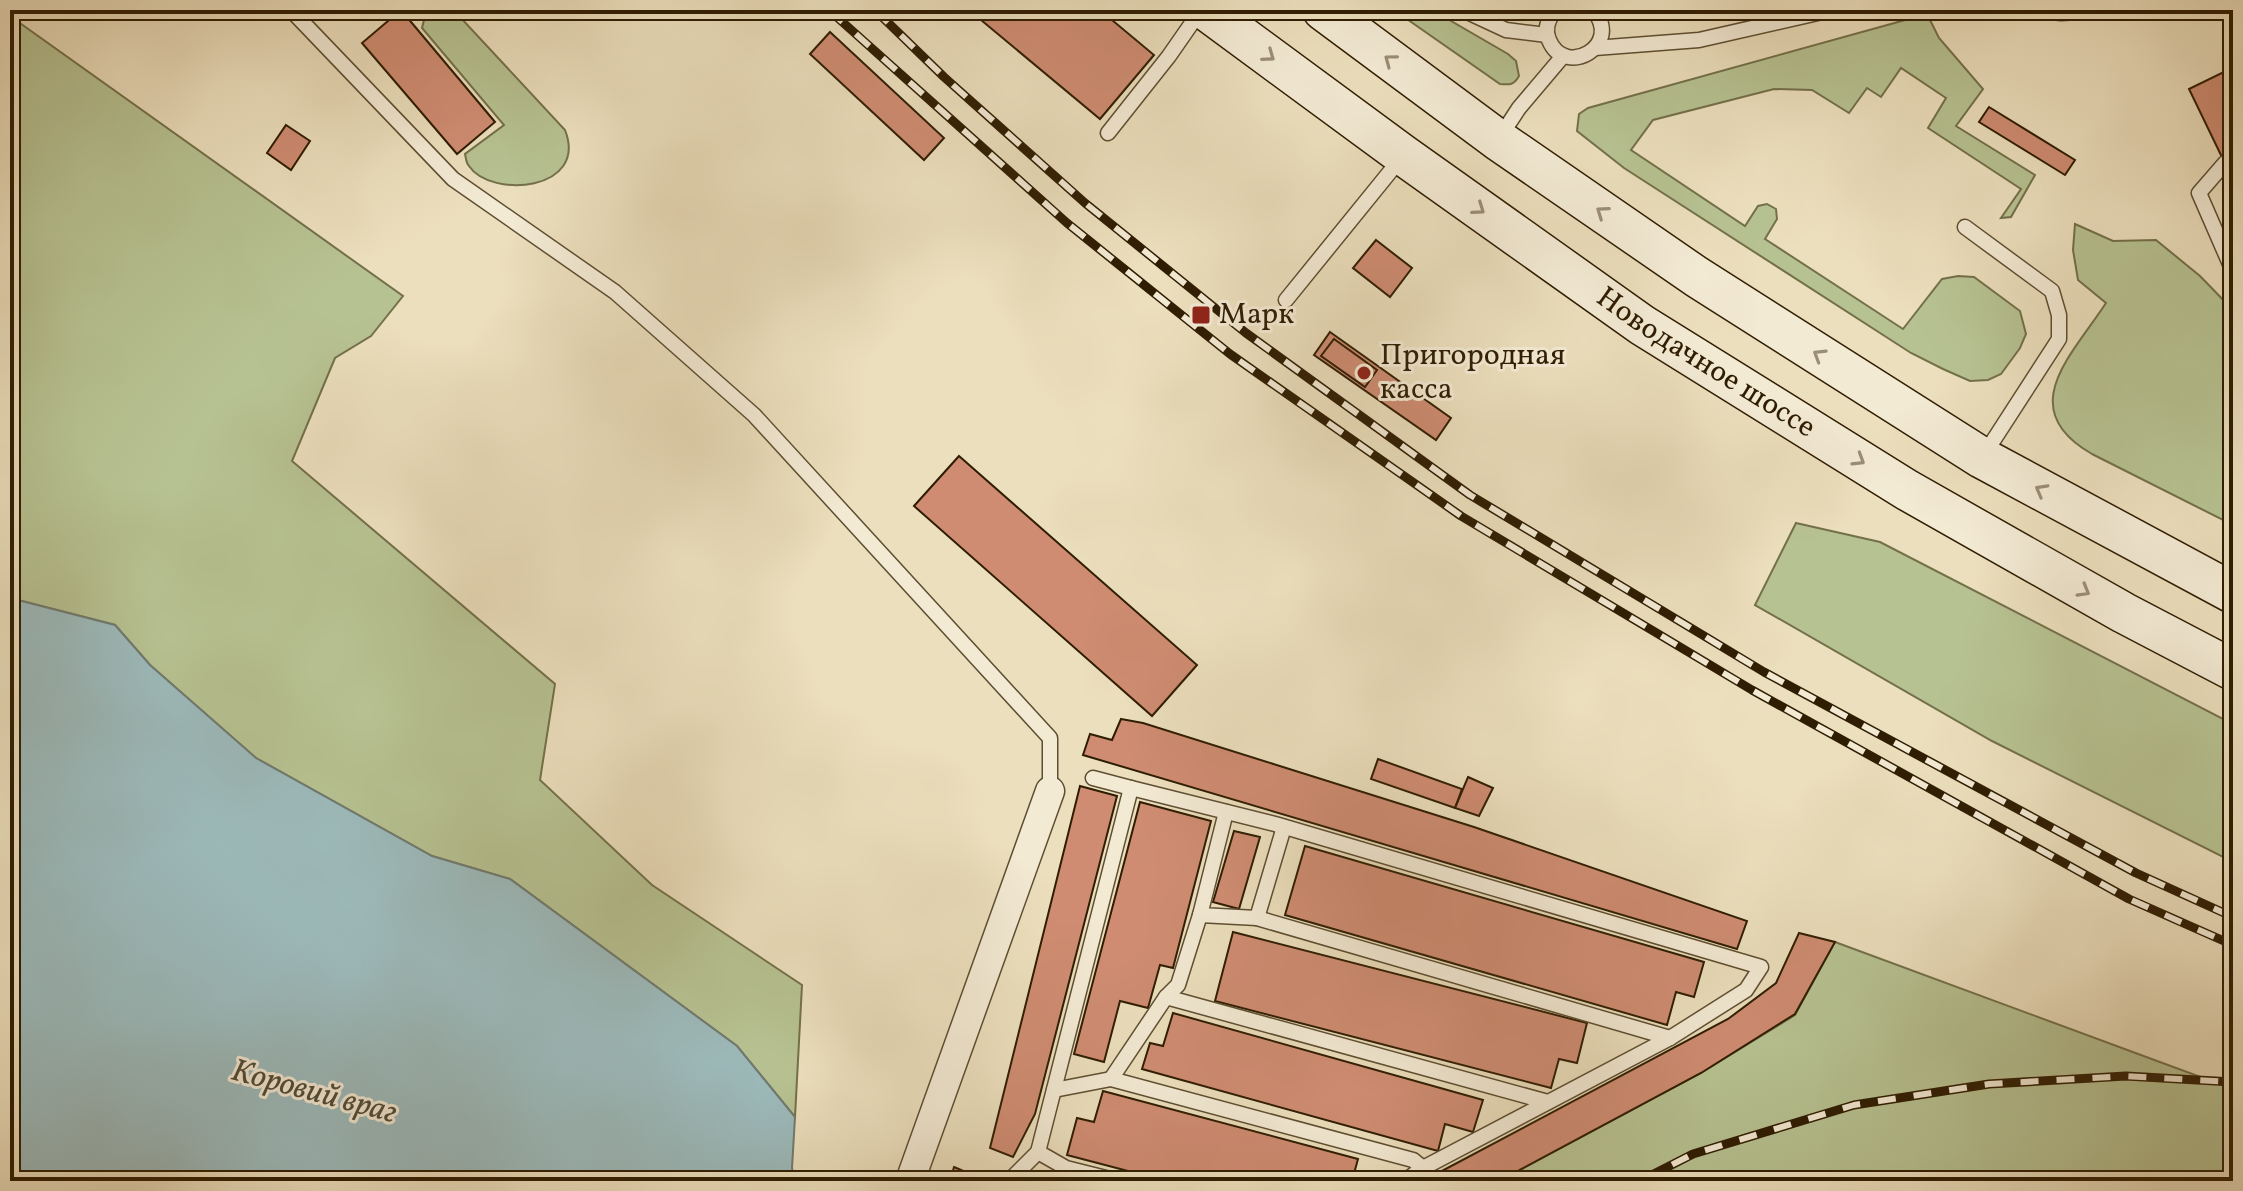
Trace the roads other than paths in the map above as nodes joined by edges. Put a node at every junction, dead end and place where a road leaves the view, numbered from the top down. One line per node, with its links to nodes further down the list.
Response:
1 (291, 10): 25 (lane)
2 (1204, 10): 13 (lane); 15 (main road, Новодачное шоссе, one-way to 15)
3 (1323, 10): 14 (main road, one-way to 3)
4 (1463, 10): 10 (lane)
5 (1555, 10): 10 (lane)
6 (1593, 10): 11 (lane)
7 (1831, 10): 11 (lane)
8 (2036, 10): 9 (lane)
9 (2116, 10)
10 (1547, 35): 12 (lane)
11 (1595, 48): 12 (lane)
12 (1563, 56): 14 (lane)
13 (1108, 133)
14 (1498, 140): 20 (main road, one-way to 14)
15 (1403, 155): 19 (lane); 22 (main road, Новодачное шоссе, one-way to 22)
16 (2225, 163): 18 (lane)
17 (1965, 227): 20 (lane)
18 (2233, 271)
19 (1286, 300)
20 (1982, 458): 21 (main road, one-way to 20)
21 (2233, 593)
22 (2233, 670)
23 (1093, 778): 24 (lane)
24 (1131, 788): 26 (lane); 33 (lane)
25 (1050, 791): 37 (street)
26 (1226, 812): 27 (lane); 28 (lane)
27 (1284, 827): 29 (lane); 31 (lane)
28 (1200, 915): 29 (lane); 30 (lane)
29 (1257, 918): 31 (lane)
30 (1166, 997): 32 (lane); 34 (lane)
31 (1670, 1038): 34 (lane)
32 (1111, 1079): 33 (lane); 36 (lane)
33 (1054, 1090): 35 (lane)
34 (1548, 1102): 36 (lane)
35 (1038, 1152): 38 (lane); 39 (lane)
36 (1423, 1168): 40 (lane)
37 (910, 1181)
38 (1009, 1181)
39 (1118, 1181)
40 (1405, 1181)

